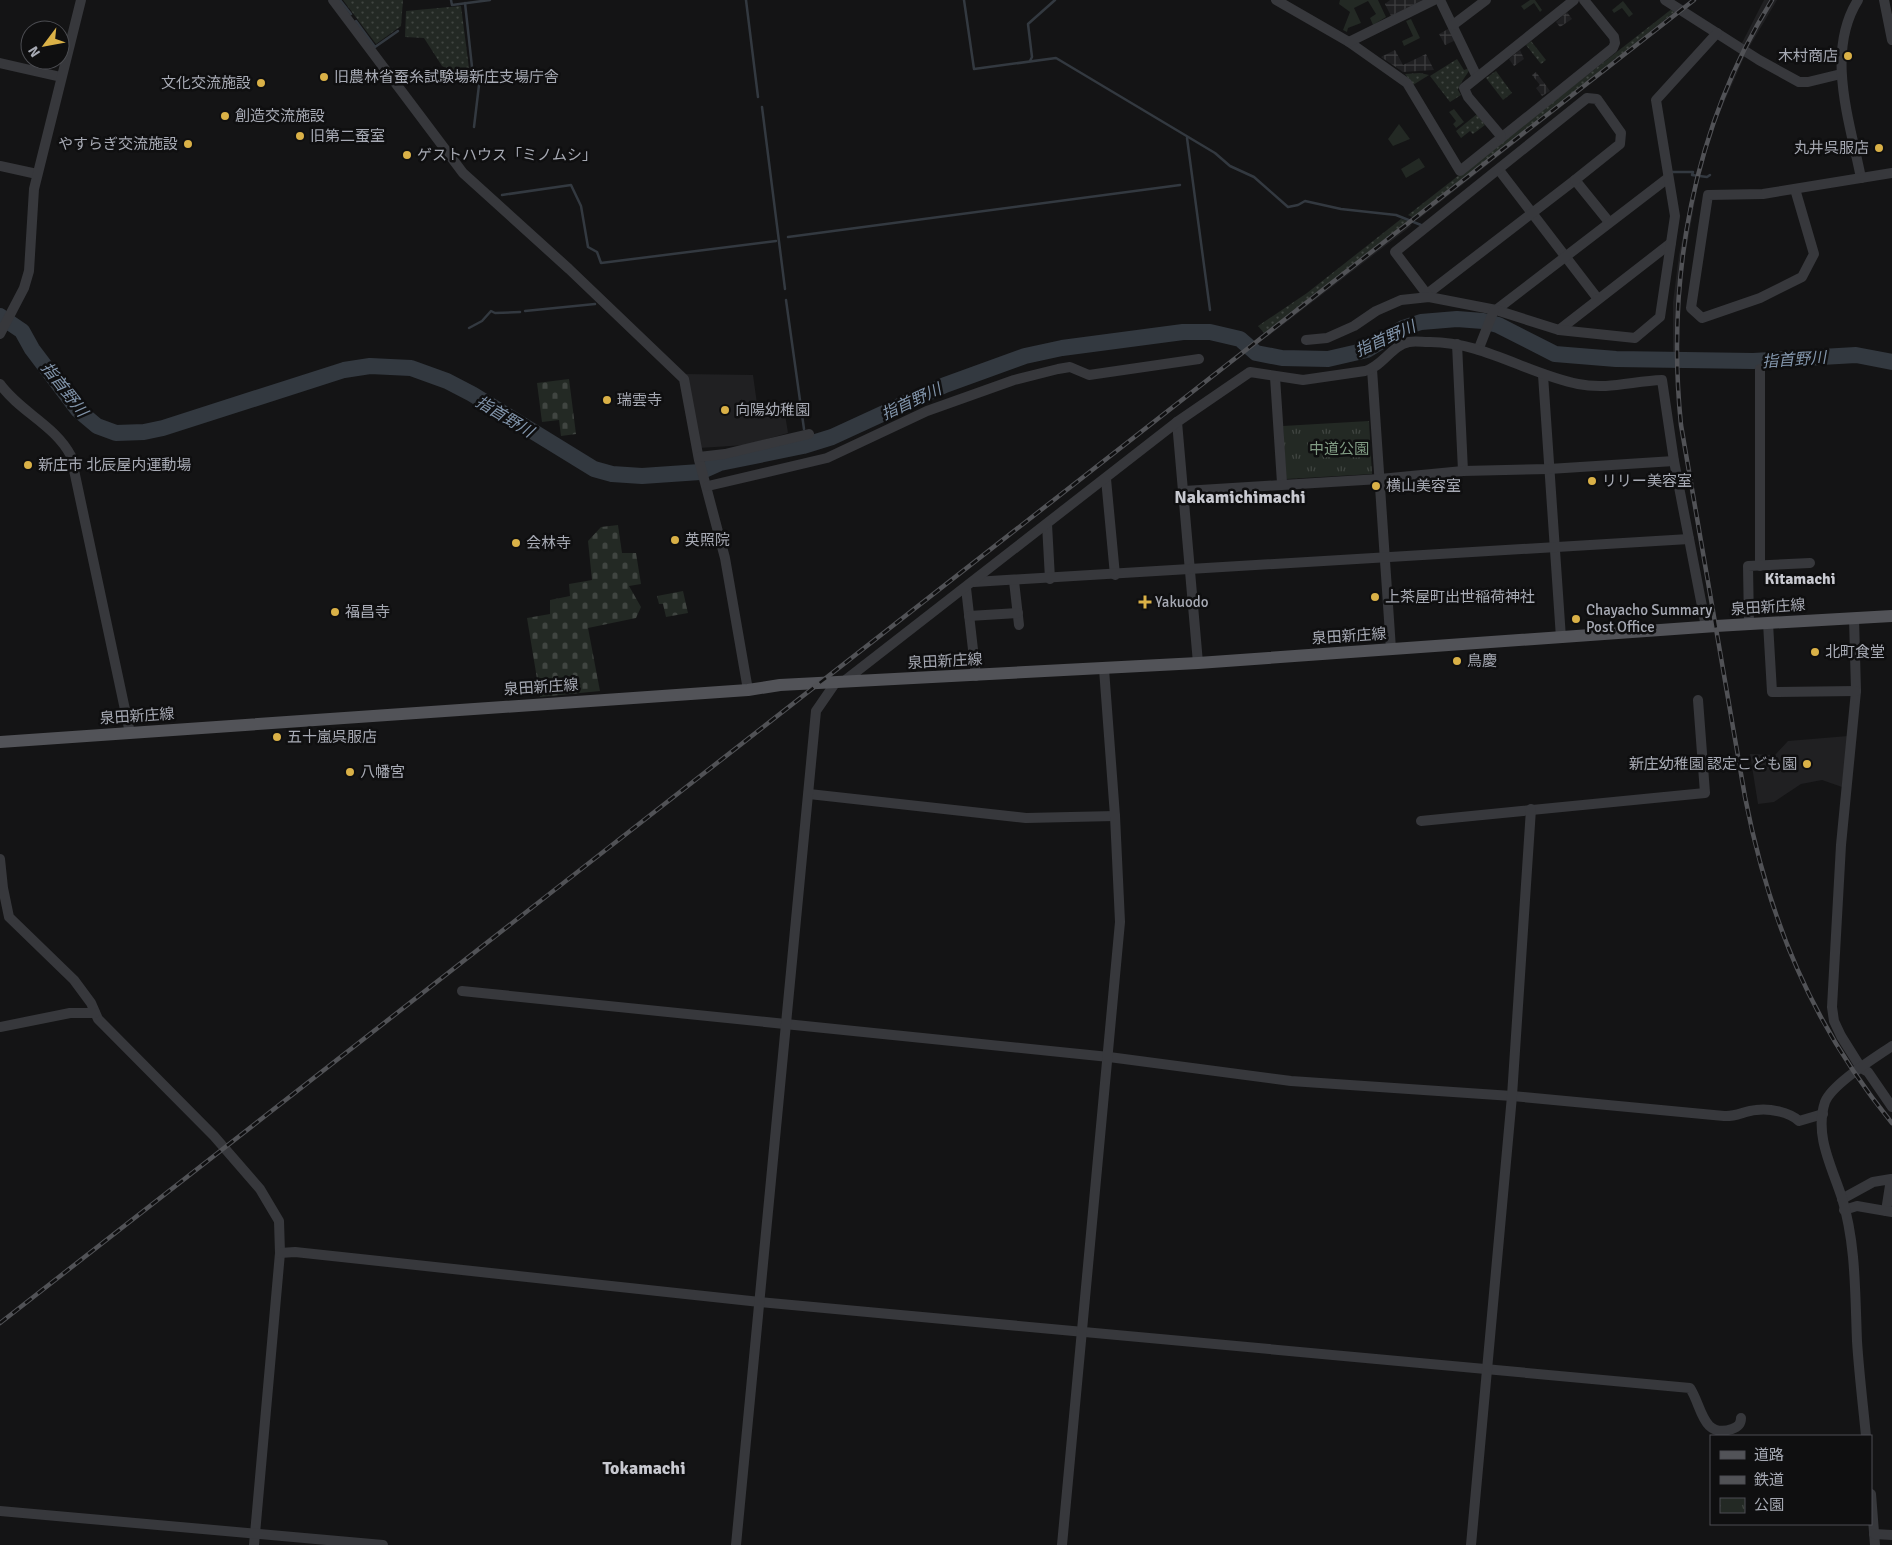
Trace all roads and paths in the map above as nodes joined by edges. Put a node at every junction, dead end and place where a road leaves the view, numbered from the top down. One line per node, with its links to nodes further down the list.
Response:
1 (81, 0): 18 (street)
2 (333, 0): 49 (street)
3 (1276, 0): 15 (street)
4 (1434, 0): 15 (street)
5 (1440, 0): 12 (street)
6 (1486, 0): 12 (street)
7 (1574, 0): 19 (street)
8 (1584, 0): 20 (street)
9 (1665, 0): 13 (street)
10 (1858, 0): 17 (street)
11 (1884, 0): 14 (street)
12 (1453, 25): 19 (street)
13 (1717, 33): 17 (street); 25 (street)
14 (1892, 40)
15 (1349, 42): 20 (street)
16 (0, 62): 18 (street)
17 (1841, 74): 26 (street)
18 (60, 77): 24 (street)
19 (1477, 77): 20 (street)
20 (1500, 136)
21 (0, 166): 24 (street)
22 (1499, 170): 27 (street); 29 (street); 33 (street)
23 (1892, 173): 26 (street)
24 (37, 174): 37 (street)
25 (1668, 178): 30 (street); 31 (street)
26 (1861, 178): 28 (street)
27 (1575, 180): 29 (street); 30 (street)
28 (1795, 189): 28 (street)
29 (1532, 212): 32 (street); 33 (street)
30 (1609, 222): 32 (street)
31 (1671, 243): 34 (street); 36 (street)
32 (1566, 257): 34 (street); 35 (street)
33 (1428, 295): 35 (street); 38 (street)
34 (1598, 299): 36 (street)
35 (1495, 310): 36 (street); 40 (street)
36 (1559, 330)
37 (0, 334)
38 (1306, 340)
39 (1457, 344): 40 (street); 42 (street); 52 (street)
40 (1479, 348): 44 (street)
41 (1199, 359): 56 (street)
42 (1372, 369): 45 (street); 54 (street)
43 (1760, 369): 63 (street)
44 (1544, 375): 50 (street); 51 (street)
45 (1275, 377): 47 (street); 55 (street)
46 (0, 384): 86 (street)
47 (1177, 422): 53 (street); 57 (street)
48 (809, 434): 49 (street)
49 (699, 458): 56 (street)
50 (1674, 461): 51 (street); 59 (street)
51 (1549, 469): 52 (street); 60 (street)
52 (1463, 471): 54 (street)
53 (1106, 479): 58 (street); 65 (street)
54 (1380, 479): 55 (street); 61 (street)
55 (1282, 483): 57 (street)
56 (708, 486): 83 (street)
57 (1184, 491): 64 (street)
58 (1047, 524): 66 (street); 68 (street)
59 (1689, 539): 60 (street); 76 (street)
60 (1554, 548): 61 (street); 77 (street)
61 (1384, 558): 64 (street); 78 (street)
62 (1810, 563): 63 (street)
63 (1760, 566): 74 (street)
64 (1190, 571): 65 (street); 79 (street)
65 (1115, 575): 66 (street)
66 (1050, 579): 67 (street)
67 (1014, 581): 68 (street); 69 (street)
68 (970, 585): 70 (street); 82 (street)
69 (1018, 613): 70 (street); 75 (street)
70 (969, 616): 81 (street)
71 (1892, 616): 72 (main road, 泉田新庄線)
72 (1854, 618): 73 (main road, 泉田新庄線); 84 (street)
73 (1768, 623): 74 (main road, 泉田新庄線); 84 (street)
74 (1749, 624): 76 (main road, 泉田新庄線)
75 (1019, 626)
76 (1706, 627): 77 (main road, 泉田新庄線)
77 (1561, 638): 78 (main road, 泉田新庄線)
78 (1391, 649): 79 (main road, 泉田新庄線)
79 (1198, 663): 80 (main road, 泉田新庄線)
80 (1104, 669): 81 (main road, 泉田新庄線); 90 (street)
81 (976, 676): 82 (main road, 泉田新庄線)
82 (840, 682): 83 (main road, 泉田新庄線); 88 (street)
83 (748, 690): 86 (main road, 泉田新庄線)
84 (1856, 691): 99 (street)
85 (1698, 700): 89 (street)
86 (130, 733): 87 (main road, 泉田新庄線)
87 (0, 742)
88 (809, 794): 90 (street); 95 (street)
89 (1531, 809): 91 (street); 100 (street)
90 (1115, 816): 98 (street)
91 (1421, 821)
92 (0, 859): 94 (street)
93 (462, 991): 95 (street)
94 (95, 1013): 96 (street); 106 (street)
95 (785, 1024): 98 (street); 107 (street)
96 (0, 1027)
97 (1892, 1046): 99 (street)
98 (1109, 1057): 100 (street); 108 (street)
99 (1861, 1068): 101 (street); 102 (street)
100 (1512, 1096): 102 (street); 109 (street)
101 (1892, 1107)
102 (1823, 1114): 103 (street)
103 (1842, 1199): 104 (street); 105 (street)
104 (1844, 1210): 105 (street); 111 (street)
105 (1889, 1212)
106 (280, 1253): 107 (street); 114 (street)
107 (760, 1302): 108 (street); 119 (street)
108 (1082, 1331): 109 (street); 120 (street)
109 (1486, 1370): 110 (street); 121 (street)
110 (1741, 1418)
111 (1866, 1435)
112 (1872, 1506): 116 (street)
113 (0, 1511): 114 (street)
114 (255, 1534): 117 (street); 118 (street)
115 (1892, 1535): 116 (street)
116 (1875, 1540)
117 (254, 1545)
118 (383, 1545)
119 (736, 1545)
120 (1062, 1545)
121 (1471, 1545)

